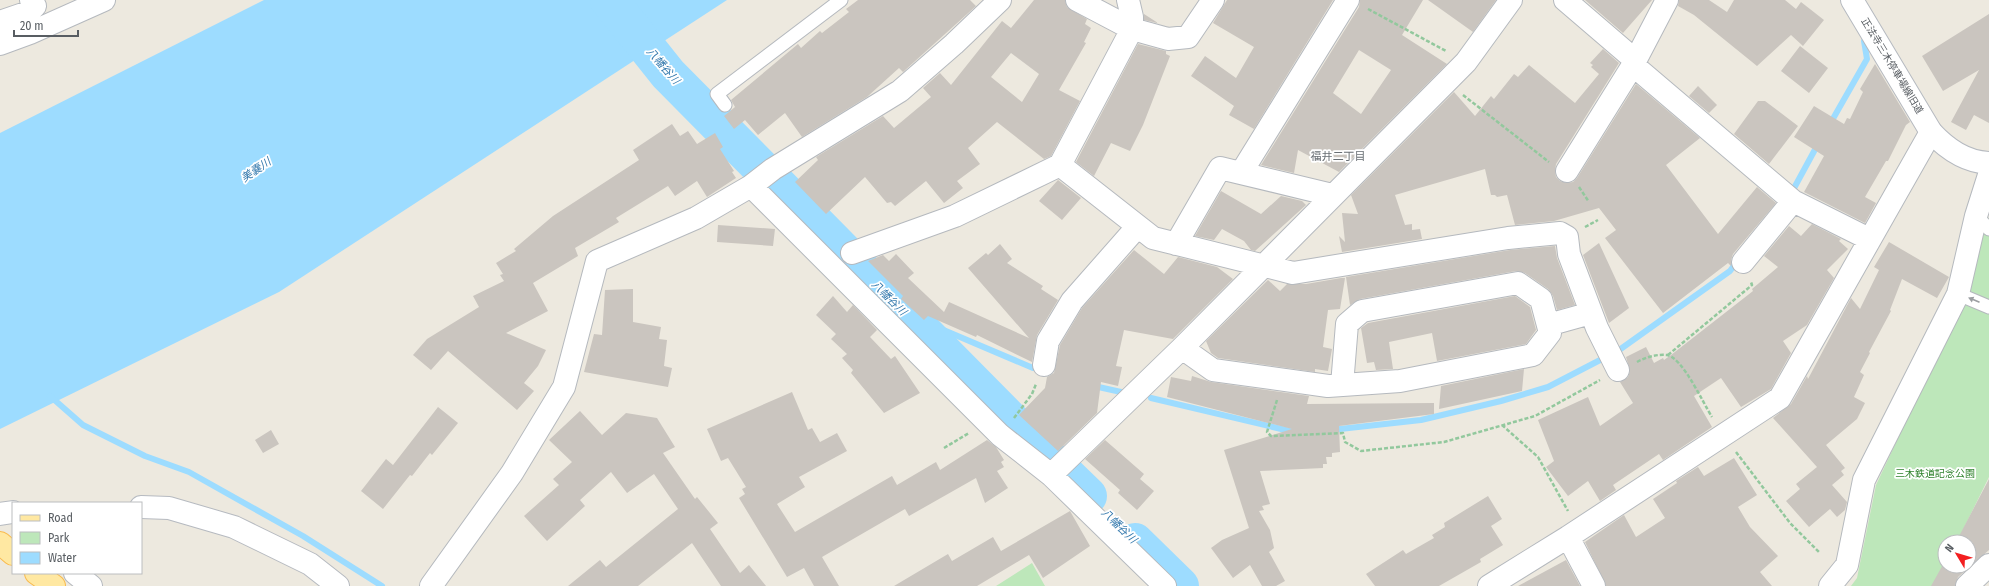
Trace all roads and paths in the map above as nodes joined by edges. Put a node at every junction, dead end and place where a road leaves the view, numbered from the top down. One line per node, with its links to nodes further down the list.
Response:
1 (31, 0): 13 (street)
2 (104, 0): 15 (street)
3 (841, 0): 19 (lane)
4 (1000, 0): 26 (street)
5 (1077, 0): 14 (street)
6 (1128, 0): 14 (street)
7 (1213, 0): 14 (street)
8 (1511, 0): 16 (street)
9 (1565, 0): 17 (street)
10 (1667, 0): 17 (street)
11 (1852, 0): 20 (street, 正法寺三木停車場線旧道)
12 (1356, 4): 16 (path); 24 (street)
13 (0, 22)
14 (1132, 29): 22 (street)
15 (0, 44)
16 (1466, 62): 18 (street)
17 (1634, 62): 23 (street); 28 (street)
18 (1446, 81): 23 (path); 27 (street)
19 (725, 105)
20 (1931, 132): 21 (street, 正法寺三木停車場線旧道); 32 (street)
21 (1989, 163)
22 (1060, 166): 31 (street); 34 (street)
23 (1567, 171): 29 (path)
24 (1241, 173): 27 (street); 33 (street)
25 (1989, 175): 30 (street)
26 (751, 186): 48 (street); 67 (street)
27 (1332, 195): 36 (street)
28 (1793, 201): 32 (street); 35 (street)
29 (1589, 202)
30 (1982, 222): 37 (street)
31 (1138, 226): 33 (street); 43 (street)
32 (1870, 239): 50 (street)
33 (1176, 244): 36 (street)
34 (852, 253)
35 (1743, 262): 42 (path)
36 (1262, 265): 39 (street); 41 (street)
37 (1958, 294): 38 (lane, one-way to 37); 70 (street)
38 (1989, 307)
39 (1591, 312): 40 (street); 44 (street)
40 (1548, 325): 46 (street); 46 (street)
41 (1182, 348): 45 (street); 52 (street)
42 (1668, 355): 44 (path); 50 (path)
43 (1044, 364): 47 (path)
44 (1618, 370): 49 (path)
45 (1284, 381): 46 (street); 49 (path)
46 (1342, 385)
47 (1017, 414)
48 (987, 421): 51 (path); 52 (street)
49 (1502, 425): 56 (path)
50 (1723, 435): 56 (street); 58 (path)
51 (944, 448)
52 (1051, 475): 68 (street)
53 (142, 507): 66 (street)
54 (12, 512): 55 (street)
55 (0, 514)
56 (1574, 534): 63 (street); 69 (street)
57 (0, 543): 59 (main road)
58 (1819, 552)
59 (12, 553)
60 (1989, 565): 71 (street)
61 (37, 574): 64 (main road)
62 (76, 574): 65 (street)
63 (1499, 583)
64 (54, 586)
65 (91, 586)
66 (338, 586)
67 (431, 586)
68 (1164, 586)
69 (1594, 586)
70 (1830, 586)
71 (1967, 586)

